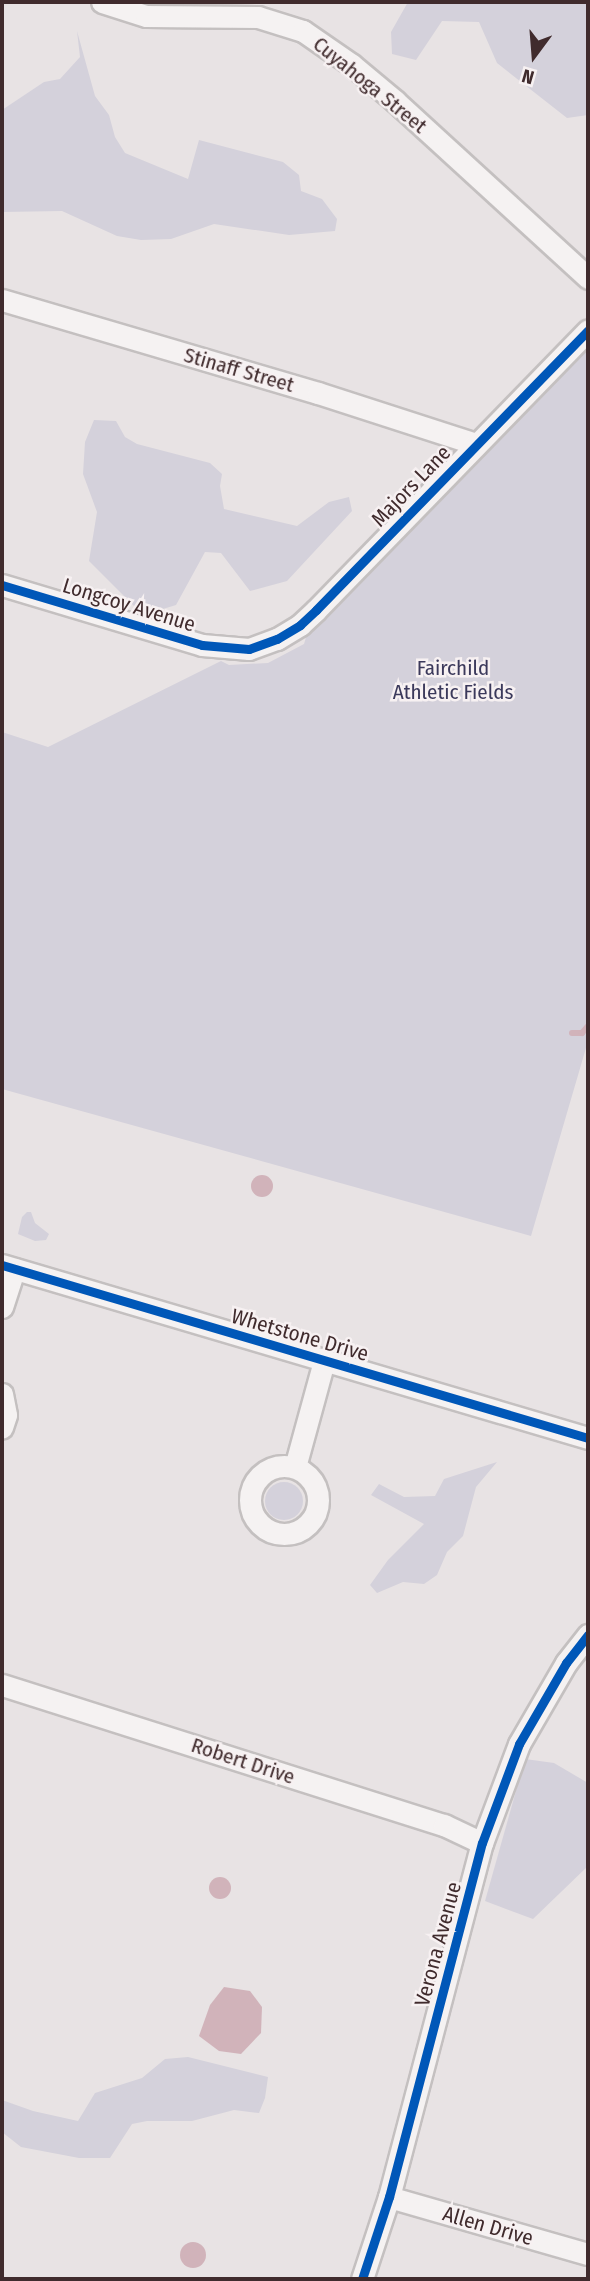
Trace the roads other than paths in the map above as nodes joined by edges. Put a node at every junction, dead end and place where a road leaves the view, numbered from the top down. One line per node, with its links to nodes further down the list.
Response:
1 (102, 2): 2 (street, Cuyahoga Street)
2 (262, 9): 3 (street, Cuyahoga Street)
3 (588, 278)
4 (2, 300): 6 (street, Stinaff Street)
5 (588, 330): 6 (street, Majors Lane)
6 (476, 444): 8 (street, Majors Lane)
7 (2, 584): 8 (street, Longcoy Avenue)
8 (249, 649)
9 (8, 1267): 10 (street); 11 (street, Whetstone Drive)
10 (2, 1307)
11 (324, 1361): 14 (street, Whetstone Drive); 15 (street)
12 (2, 1394): 13 (street)
13 (2, 1427)
14 (588, 1438)
15 (295, 1467)
16 (588, 1635): 18 (street, Verona Avenue)
17 (2, 1685): 18 (street, Robert Drive)
18 (482, 1843): 19 (street, Verona Avenue)
19 (389, 2197): 20 (street, Allen Drive); 21 (street, Verona Avenue)
20 (588, 2254)
21 (362, 2279)

